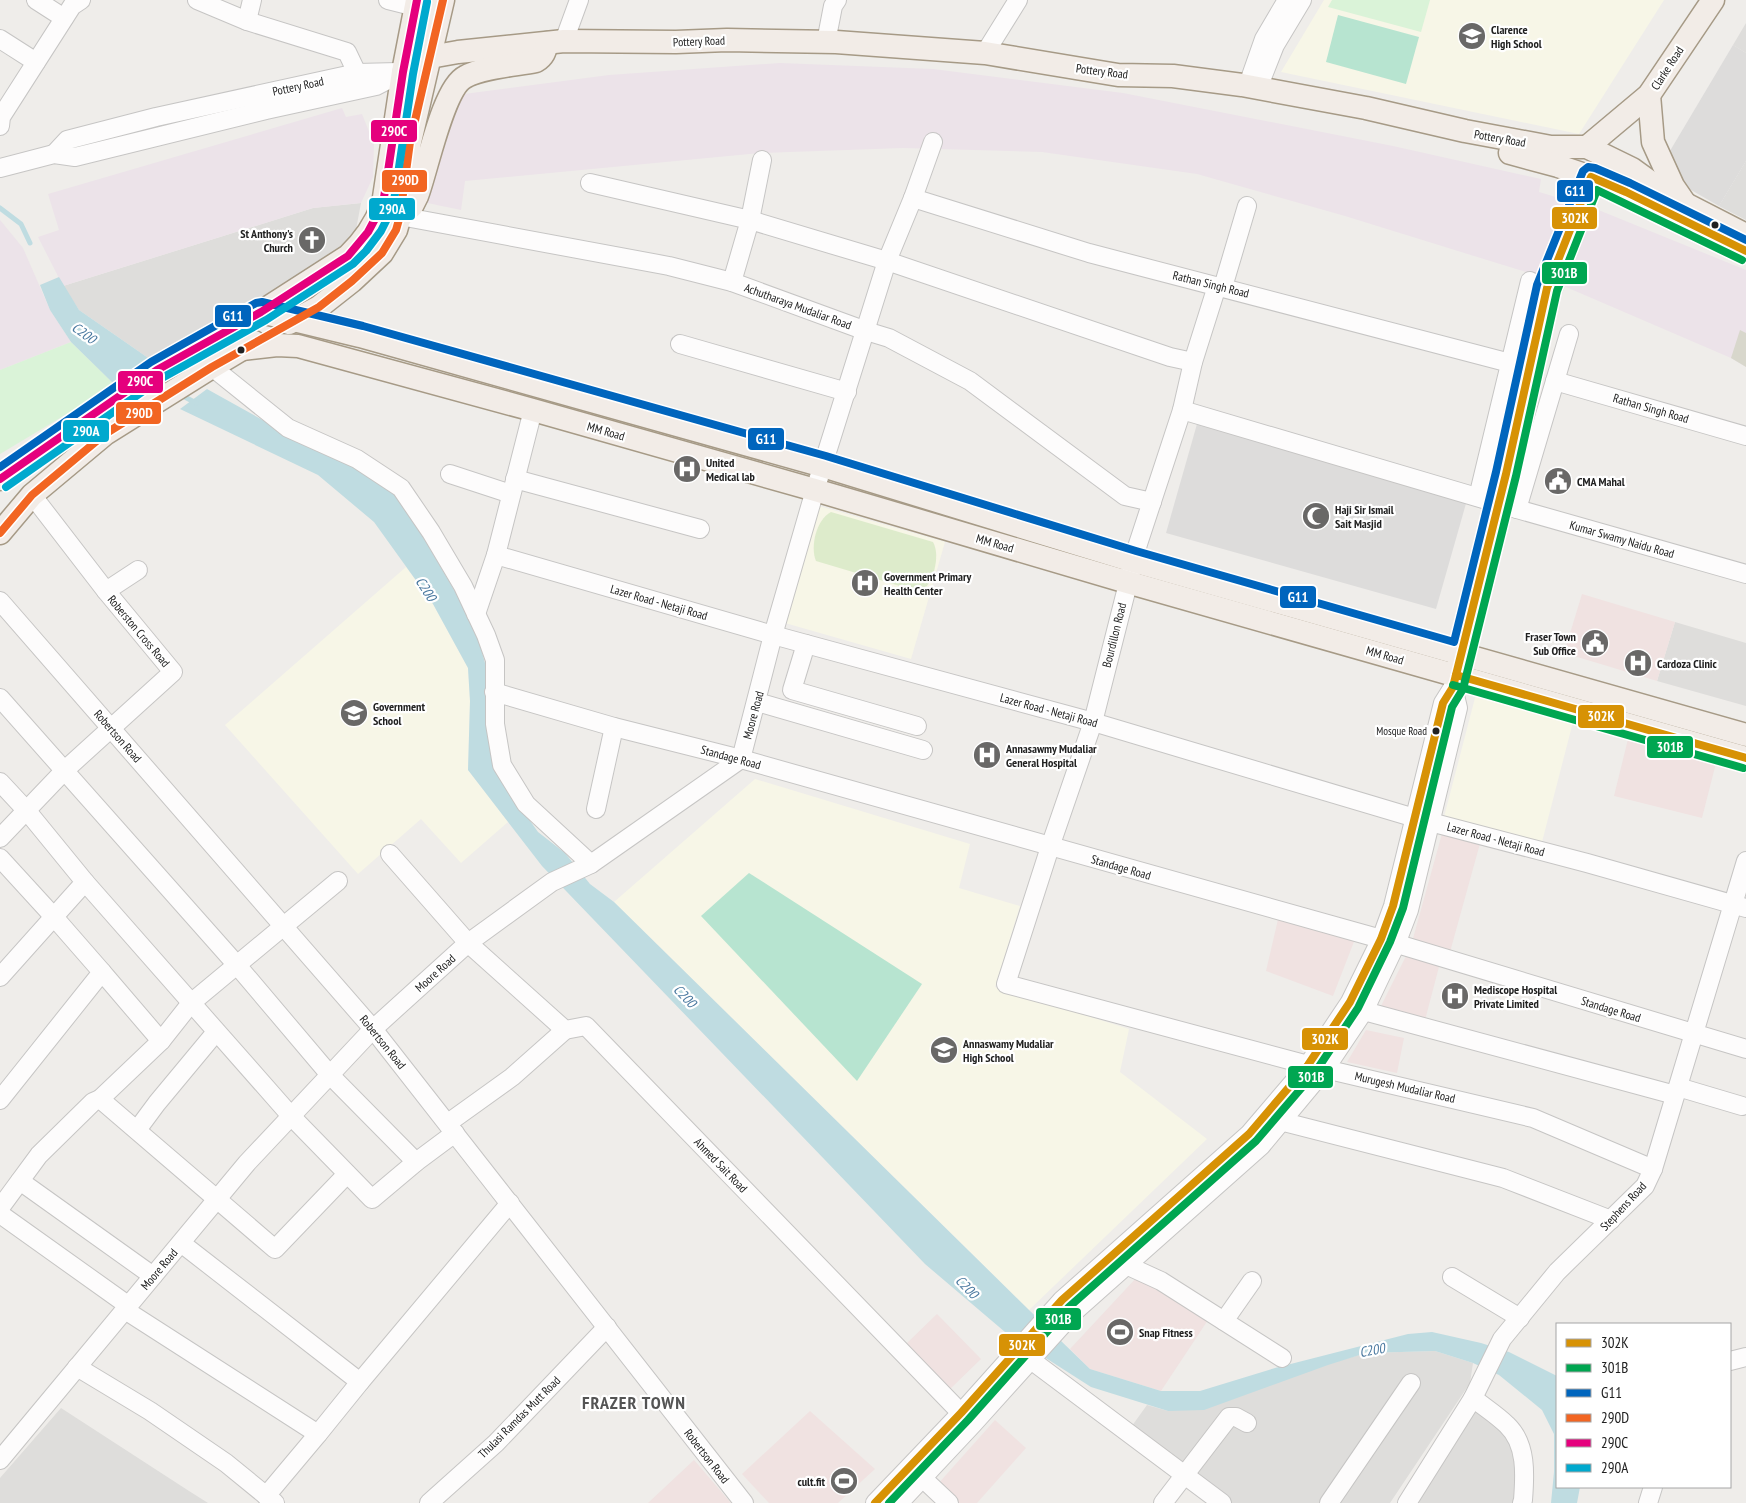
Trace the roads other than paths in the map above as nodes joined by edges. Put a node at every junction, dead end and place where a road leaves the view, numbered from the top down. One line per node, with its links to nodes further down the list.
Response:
1 (36, 0): 14 (street)
2 (81, 0): 14 (street)
3 (197, 0): 15 (street)
4 (252, 0): 15 (street)
5 (388, 0): 13 (street)
6 (443, 0): 20 (main road)
7 (579, 0): 17 (street)
8 (837, 0): 18 (street)
9 (1018, 0): 19 (street)
10 (1287, 0): 25 (street)
11 (1302, 0): 25 (street)
12 (1713, 0): 26 (main road, Clarke Road)
13 (416, 3): 22 (main road)
14 (64, 18): 21 (street)
15 (247, 21): 23 (street)
16 (0, 39): 21 (street)
17 (555, 42): 18 (main road, Pottery Road); 20 (main road, Pottery Road); 38 (main road)
18 (826, 42): 19 (main road, Pottery Road)
19 (985, 53): 24 (main road, Pottery Road)
20 (430, 57): 22 (main road, Pottery Road); 38 (main road)
21 (36, 62): 27 (street)
22 (402, 72): 23 (street, Pottery Road); 30 (street, Pottery Road); 46 (main road)
23 (357, 73): 30 (street, Pottery Road)
24 (1118, 75): 25 (main road, Pottery Road); 33 (main road)
25 (1253, 87): 29 (main road, Pottery Road)
26 (1649, 95): 29 (main road, Clarke Road); 36 (main road)
27 (0, 126)
28 (933, 142): 35 (street, Moore Road)
29 (1587, 147): 36 (main road, Pottery Road)
30 (54, 154): 32 (street, Pottery Road)
31 (762, 160): 39 (street)
32 (0, 168)
33 (1591, 177): 41 (main road); 44 (main road)
34 (590, 183): 39 (street)
35 (913, 198): 42 (street, Moore Road); 45 (street, Rathan Singh Road)
36 (1684, 202): 40 (main road, Pottery Road)
37 (1247, 206): 45 (street, Bourdillon Road)
38 (400, 216): 43 (street, Achutharaya Mudaliar Road); 47 (main road)
39 (750, 220): 42 (street); 43 (street)
40 (1746, 235)
41 (1746, 251)
42 (887, 261): 48 (street, Moore Road); 52 (street)
43 (732, 282): 48 (street, Achutharaya Mudaliar Road)
44 (1539, 285): 53 (street); 67 (main road)
45 (1220, 286): 52 (street, Bourdillon Road); 53 (street, Rathan Singh Road)
46 (261, 312): 47 (main road, MM Road); 62 (main road)
47 (294, 320): 51 (main road); 60 (main road, MM Road)
48 (866, 331): 56 (street, Moore Road); 66 (street, Achutharaya Mudaliar Road)
49 (1569, 334): 55 (street)
50 (680, 344): 56 (street)
51 (242, 349): 54 (main road); 57 (main road, MM Road)
52 (1193, 362): 58 (street, Bourdillon Road)
53 (1510, 363): 67 (street)
54 (212, 367): 65 (main road); 77 (street)
55 (1555, 380): 59 (street, Rathan Singh Road); 67 (street)
56 (847, 392): 60 (street, Moore Road)
57 (533, 410): 63 (street); 64 (main road, MM Road)
58 (1182, 410): 66 (street, Bourdillon Road); 67 (street, Kumar Swamy Naidu Road)
59 (1746, 436)
60 (823, 466): 64 (street, Moore Road); 71 (main road, MM Road)
61 (450, 474): 63 (street)
62 (0, 478)
63 (513, 487): 68 (street); 70 (street)
64 (815, 490): 74 (main road, MM Road); 78 (street, Moore Road)
65 (32, 495): 69 (main road); 75 (street, Roberston Cross Road)
66 (1152, 502): 71 (street, Bourdillon Road)
67 (1498, 503): 73 (street, Kumar Swamy Naidu Road); 80 (main road)
68 (700, 529)
69 (0, 533)
70 (496, 555): 77 (street); 78 (street, Lazer Road - Netaji Road)
71 (1133, 561): 74 (street, Bourdillon Road); 80 (main road, MM Road)
72 (138, 570): 75 (street)
73 (1746, 574)
74 (1127, 582): 80 (main road, MM Road); 84 (street, Bourdillon Road)
75 (106, 591): 87 (street, Roberston Cross Road)
76 (0, 601): 87 (street, Robertson Road)
77 (476, 614): 81 (street)
78 (773, 635): 79 (street, Lazer Road - Netaji Road); 83 (street, Moore Road)
79 (806, 644): 84 (street, Lazer Road - Netaji Road); 85 (street)
80 (1457, 672): 88 (main road, MM Road); 90 (main road, MM Road); 96 (street)
81 (494, 692): 86 (street, Standage Road); 102 (street)
82 (0, 698): 92 (street)
83 (757, 702): 89 (street); 91 (street, Moore Road)
84 (1093, 722): 96 (street, Lazer Road - Netaji Road); 98 (street, Bourdillon Road)
85 (917, 726)
86 (614, 727): 91 (street, Standage Road); 94 (street)
87 (111, 729): 92 (street, Roberston Cross Road); 107 (street, Robertson Road)
88 (1746, 735)
89 (923, 750)
90 (1746, 758)
91 (741, 759): 98 (street, Standage Road); 102 (street, Moore Road)
92 (65, 770): 95 (street, Roberston Cross Road); 110 (street)
93 (0, 782): 95 (street)
94 (596, 808)
95 (27, 811): 97 (street, Roberston Cross Road); 104 (street)
96 (1423, 820): 105 (street, Lazer Road - Netaji Road); 108 (street)
97 (0, 838)
98 (1050, 847): 108 (street, Standage Road); 113 (street, Bourdillon Road)
99 (390, 854): 109 (street)
100 (0, 858): 106 (street)
101 (1746, 861): 105 (street, Stephens Road)
102 (591, 864): 109 (street, Moore Road)
103 (338, 881): 107 (street)
104 (85, 882): 106 (street); 114 (street)
105 (1739, 907): 119 (street, Stephens Road)
106 (54, 917): 111 (street); 112 (street)
107 (284, 926): 110 (street); 116 (street, Robertson Road)
108 (1389, 942): 115 (street); 119 (street, Standage Road); 122 (street)
109 (468, 943): 116 (street, Moore Road); 117 (street)
110 (236, 964): 114 (street); 124 (street)
111 (102, 972): 120 (street); 127 (street)
112 (0, 977)
113 (1006, 984): 122 (street, Murugesh Mudaliar Road)
114 (191, 1003): 118 (street); 120 (street)
115 (1364, 1011): 123 (street); 125 (street)
116 (373, 1028): 124 (street, Moore Road); 132 (street, Robertson Road)
117 (565, 1030): 132 (street); 160 (street, Ahmed Sait Road)
118 (216, 1032): 129 (street); 133 (street)
119 (1694, 1034): 121 (street, Standage Road); 125 (street, Stephens Road)
120 (160, 1041): 126 (street)
121 (1746, 1049)
122 (1308, 1065): 123 (street, Murugesh Mudaliar Road); 130 (street)
123 (1325, 1068): 131 (street); 135 (street, Murugesh Mudaliar Road)
124 (330, 1075): 129 (street, Moore Road); 134 (street)
125 (1676, 1091): 128 (street); 135 (street, Stephens Road)
126 (100, 1099): 133 (street); 137 (street)
127 (0, 1100)
128 (1742, 1106)
129 (291, 1116): 136 (street); 138 (street, Moore Road)
130 (1264, 1117): 131 (street); 152 (street)
131 (1282, 1121): 142 (street); 144 (street)
132 (451, 1128): 134 (street); 139 (street, Robertson Road)
133 (137, 1130): 138 (street)
134 (416, 1162): 136 (street)
135 (1653, 1169): 142 (street, Stephens Road)
136 (348, 1174): 138 (street)
137 (20, 1181): 140 (street); 145 (street)
138 (217, 1200): 143 (street, Moore Road)
139 (510, 1203): 151 (street, Robertson Road); 157 (street)
140 (0, 1208)
141 (0, 1214): 148 (street)
142 (1611, 1220): 149 (street, Stephens Road)
143 (181, 1243): 145 (street, Moore Road); 157 (street)
144 (1126, 1265): 150 (street); 152 (street)
145 (153, 1276): 148 (street, Moore Road)
146 (1452, 1277): 149 (street)
147 (1252, 1281): 150 (street)
148 (127, 1308): 156 (street, Moore Road); 162 (street)
149 (1520, 1318): 159 (street, Stephens Road)
150 (1224, 1321): 154 (street)
151 (607, 1328): 168 (street, Thulasi Ramdas Mutt Road); 169 (street, Robertson Road)
152 (1031, 1346): 160 (street); 164 (street); 165 (street)
153 (1746, 1356): 155 (street)
154 (1282, 1358)
155 (1731, 1362)
156 (78, 1367): 163 (street, Moore Road); 167 (street)
157 (360, 1382): 162 (street)
158 (1411, 1383): 175 (street)
159 (1473, 1398): 176 (street, Stephens Road); 177 (street)
160 (961, 1413): 164 (street)
161 (1247, 1422): 165 (street)
162 (318, 1434): 167 (street)
163 (0, 1460)
164 (916, 1472): 170 (street); 171 (street); 172 (street)
165 (1185, 1475): 173 (street); 174 (street)
166 (1653, 1488): 178 (street)
167 (270, 1499)
168 (429, 1503)
169 (744, 1503)
170 (875, 1503)
171 (899, 1503)
172 (949, 1503)
173 (1163, 1503)
174 (1222, 1503)
175 (1330, 1503)
176 (1407, 1503)
177 (1522, 1503)
178 (1648, 1503)

